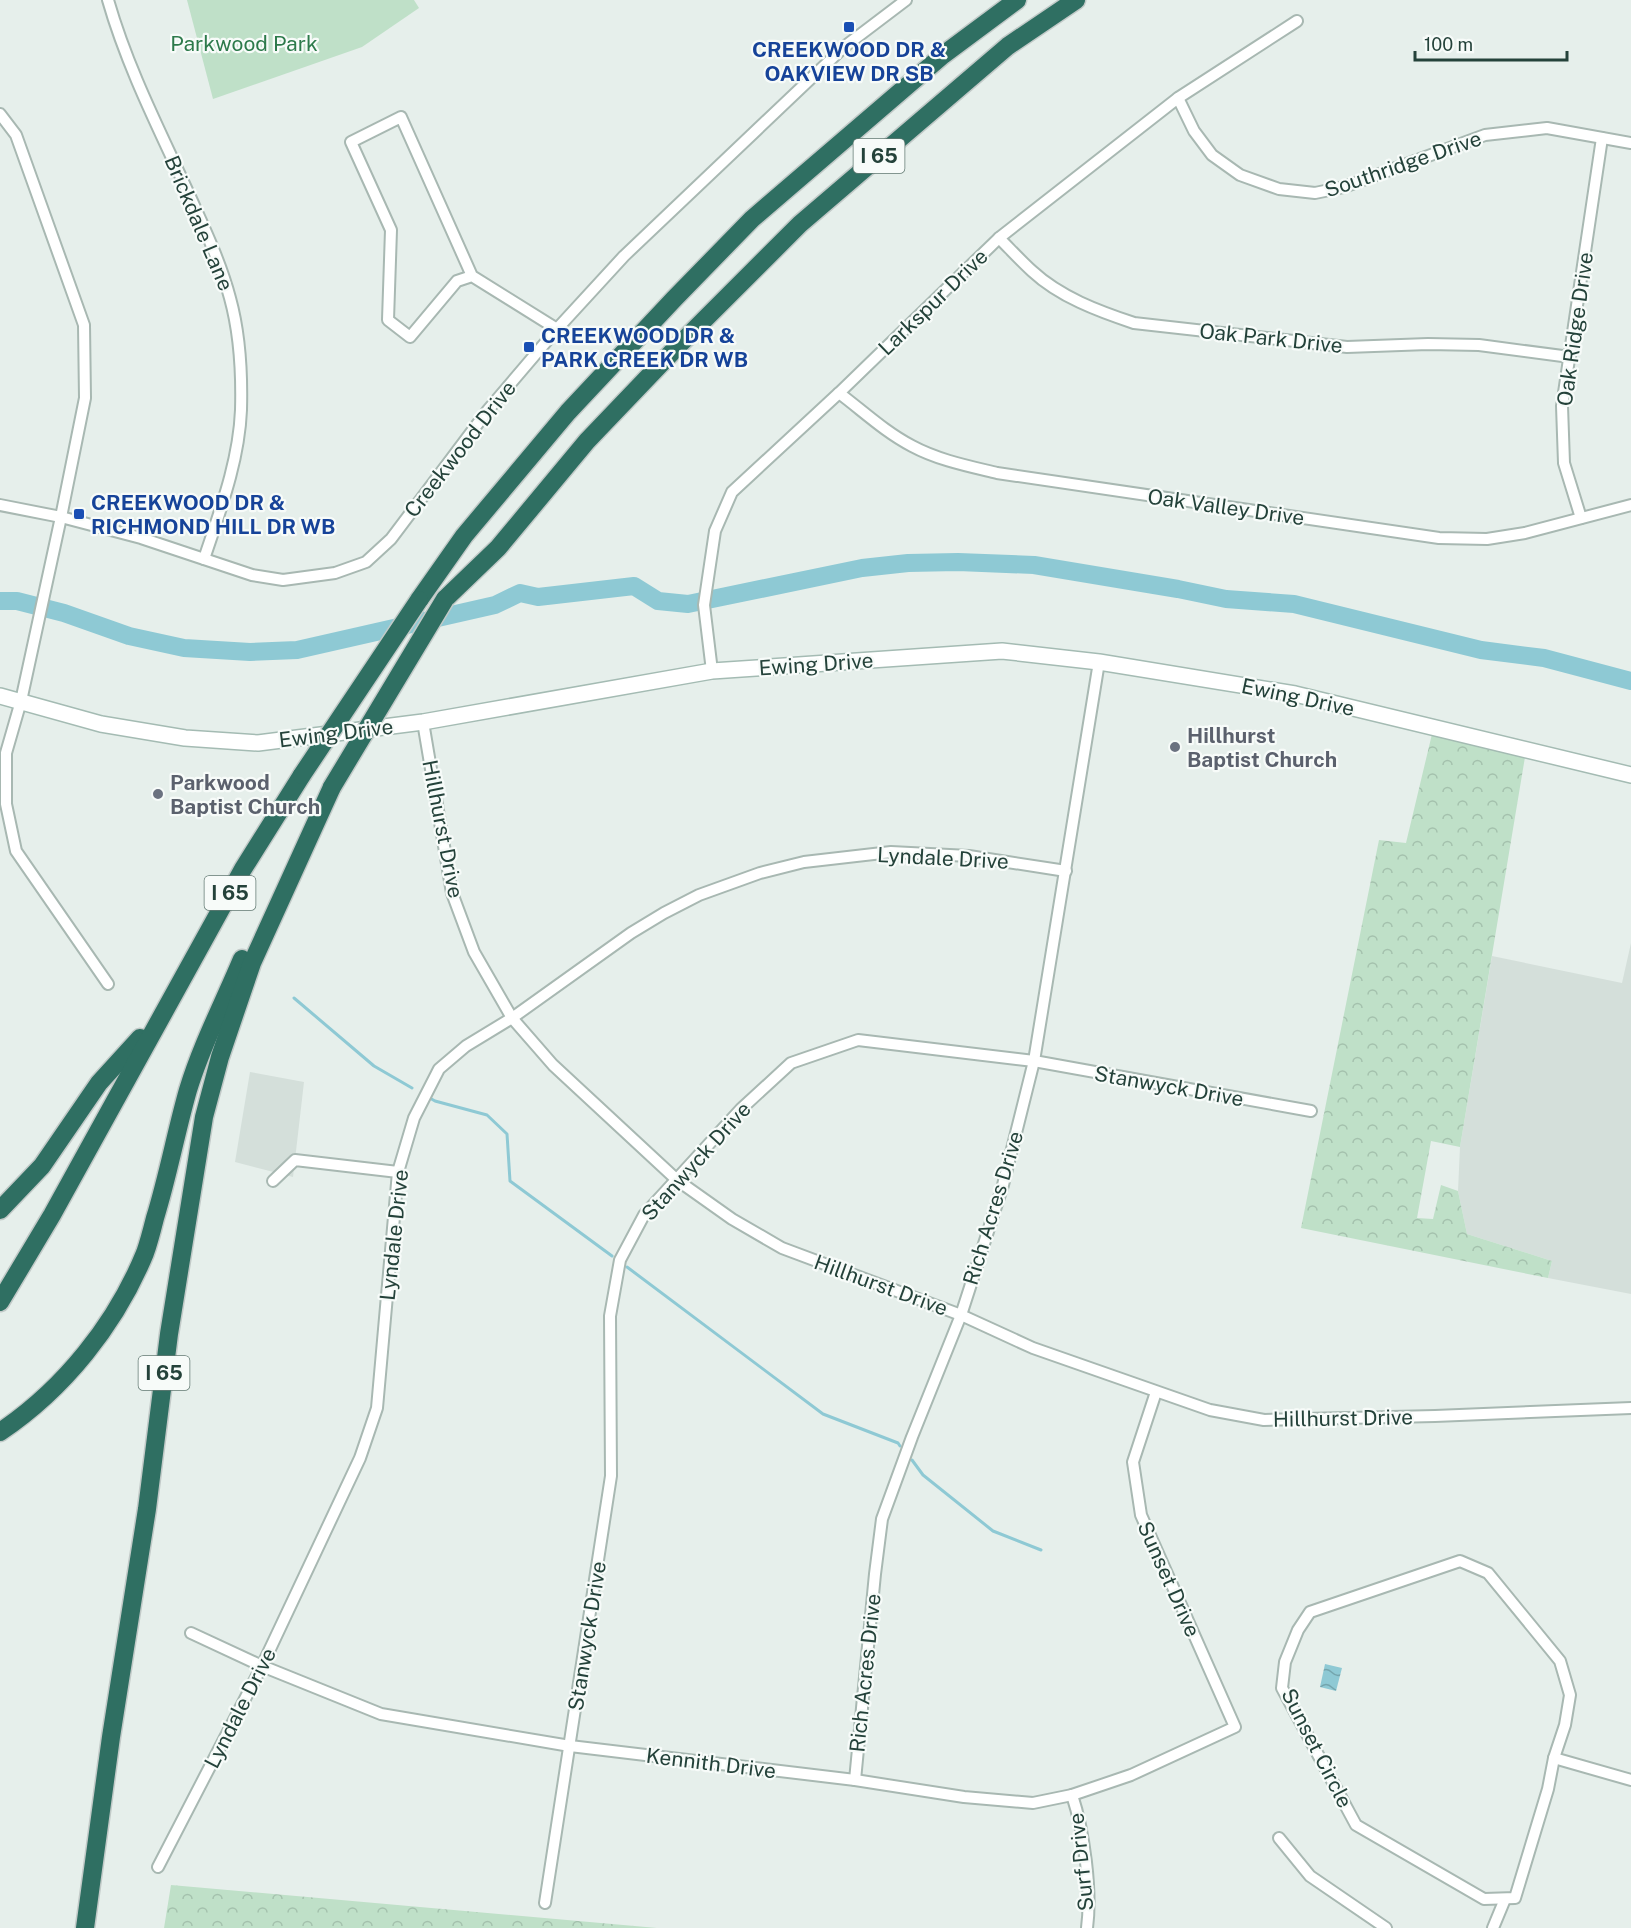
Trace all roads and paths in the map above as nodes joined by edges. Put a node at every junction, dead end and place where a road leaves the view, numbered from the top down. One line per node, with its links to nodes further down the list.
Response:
1 (108, 0): 19 (street, Brickdale Lane)
2 (906, 0): 12 (street, Creekwood Drive)
3 (1017, 0): 29 (highway, I 65, bridge)
4 (1076, 0): 26 (highway, I 65, bridge)
5 (1298, 21): 6 (street, Larkspur Drive)
6 (1178, 99): 8 (street, Southridge Drive); 10 (street, Larkspur Drive)
7 (0, 114): 17 (street)
8 (1602, 138): 9 (street, Southridge Drive); 13 (street, Oak Ridge Drive)
9 (1631, 143)
10 (999, 238): 13 (street, Oak Park Drive); 14 (street, Larkspur Drive)
11 (472, 276): 11 (street); 12 (street)
12 (557, 329): 19 (street, Creekwood Drive)
13 (1570, 357): 18 (street, Oak Ridge Drive)
14 (840, 393): 18 (street, Oak Valley Drive); 21 (street, Larkspur Drive)
15 (0, 505): 17 (street, Creekwood Drive)
16 (1631, 505): 18 (street, Oak Valley Drive)
17 (61, 517): 19 (street, Creekwood Drive); 23 (street)
18 (1581, 518)
19 (204, 559)
20 (1099, 662): 21 (main road, Ewing Drive); 25 (main road, Ewing Drive); 27 (street, Rich Acres Drive)
21 (712, 671): 24 (main road, Ewing Drive)
22 (0, 696): 23 (main road, Ewing Drive)
23 (21, 701): 24 (main road, Ewing Drive); 28 (street)
24 (423, 722): 30 (street, Hillhurst Drive)
25 (1631, 775)
26 (309, 836): 41 (highway); 54 (highway, I 65)
27 (1066, 871): 30 (street, Lyndale Drive); 31 (street, Rich Acres Drive)
28 (108, 984)
29 (161, 1014): 36 (highway); 37 (highway, I 65)
30 (512, 1018): 33 (street, Lyndale Drive); 34 (street, Hillhurst Drive)
31 (1034, 1061): 32 (street, Stanwyck Drive); 34 (street, Stanwyck Drive); 38 (street, Rich Acres Drive)
32 (1311, 1111)
33 (398, 1172): 35 (street); 43 (street, Lyndale Drive)
34 (676, 1180): 38 (street, Hillhurst Drive); 45 (street, Stanwyck Drive)
35 (273, 1181)
36 (0, 1210)
37 (0, 1302)
38 (961, 1315): 39 (street, Hillhurst Drive); 47 (street, Rich Acres Drive)
39 (1156, 1392): 40 (street, Hillhurst Drive); 44 (street, Sunset Drive)
40 (1631, 1408)
41 (0, 1431)
42 (191, 1633): 43 (street, Kennith Drive)
43 (262, 1666): 45 (street, Kennith Drive); 51 (street, Lyndale Drive)
44 (1234, 1726): 49 (street, Kennith Drive)
45 (570, 1746): 47 (street, Kennith Drive); 53 (street, Stanwyck Drive)
46 (1554, 1758): 48 (street); 52 (street, Sunset Circle); 52 (street, Sunset Circle)
47 (855, 1780): 49 (street, Kennith Drive)
48 (1631, 1780)
49 (1072, 1795): 55 (street, Surf Drive)
50 (1279, 1838): 56 (street)
51 (158, 1867)
52 (1505, 1899): 57 (street)
53 (545, 1903)
54 (85, 1928)
55 (1087, 1928)
56 (1386, 1928)
57 (1492, 1928)

